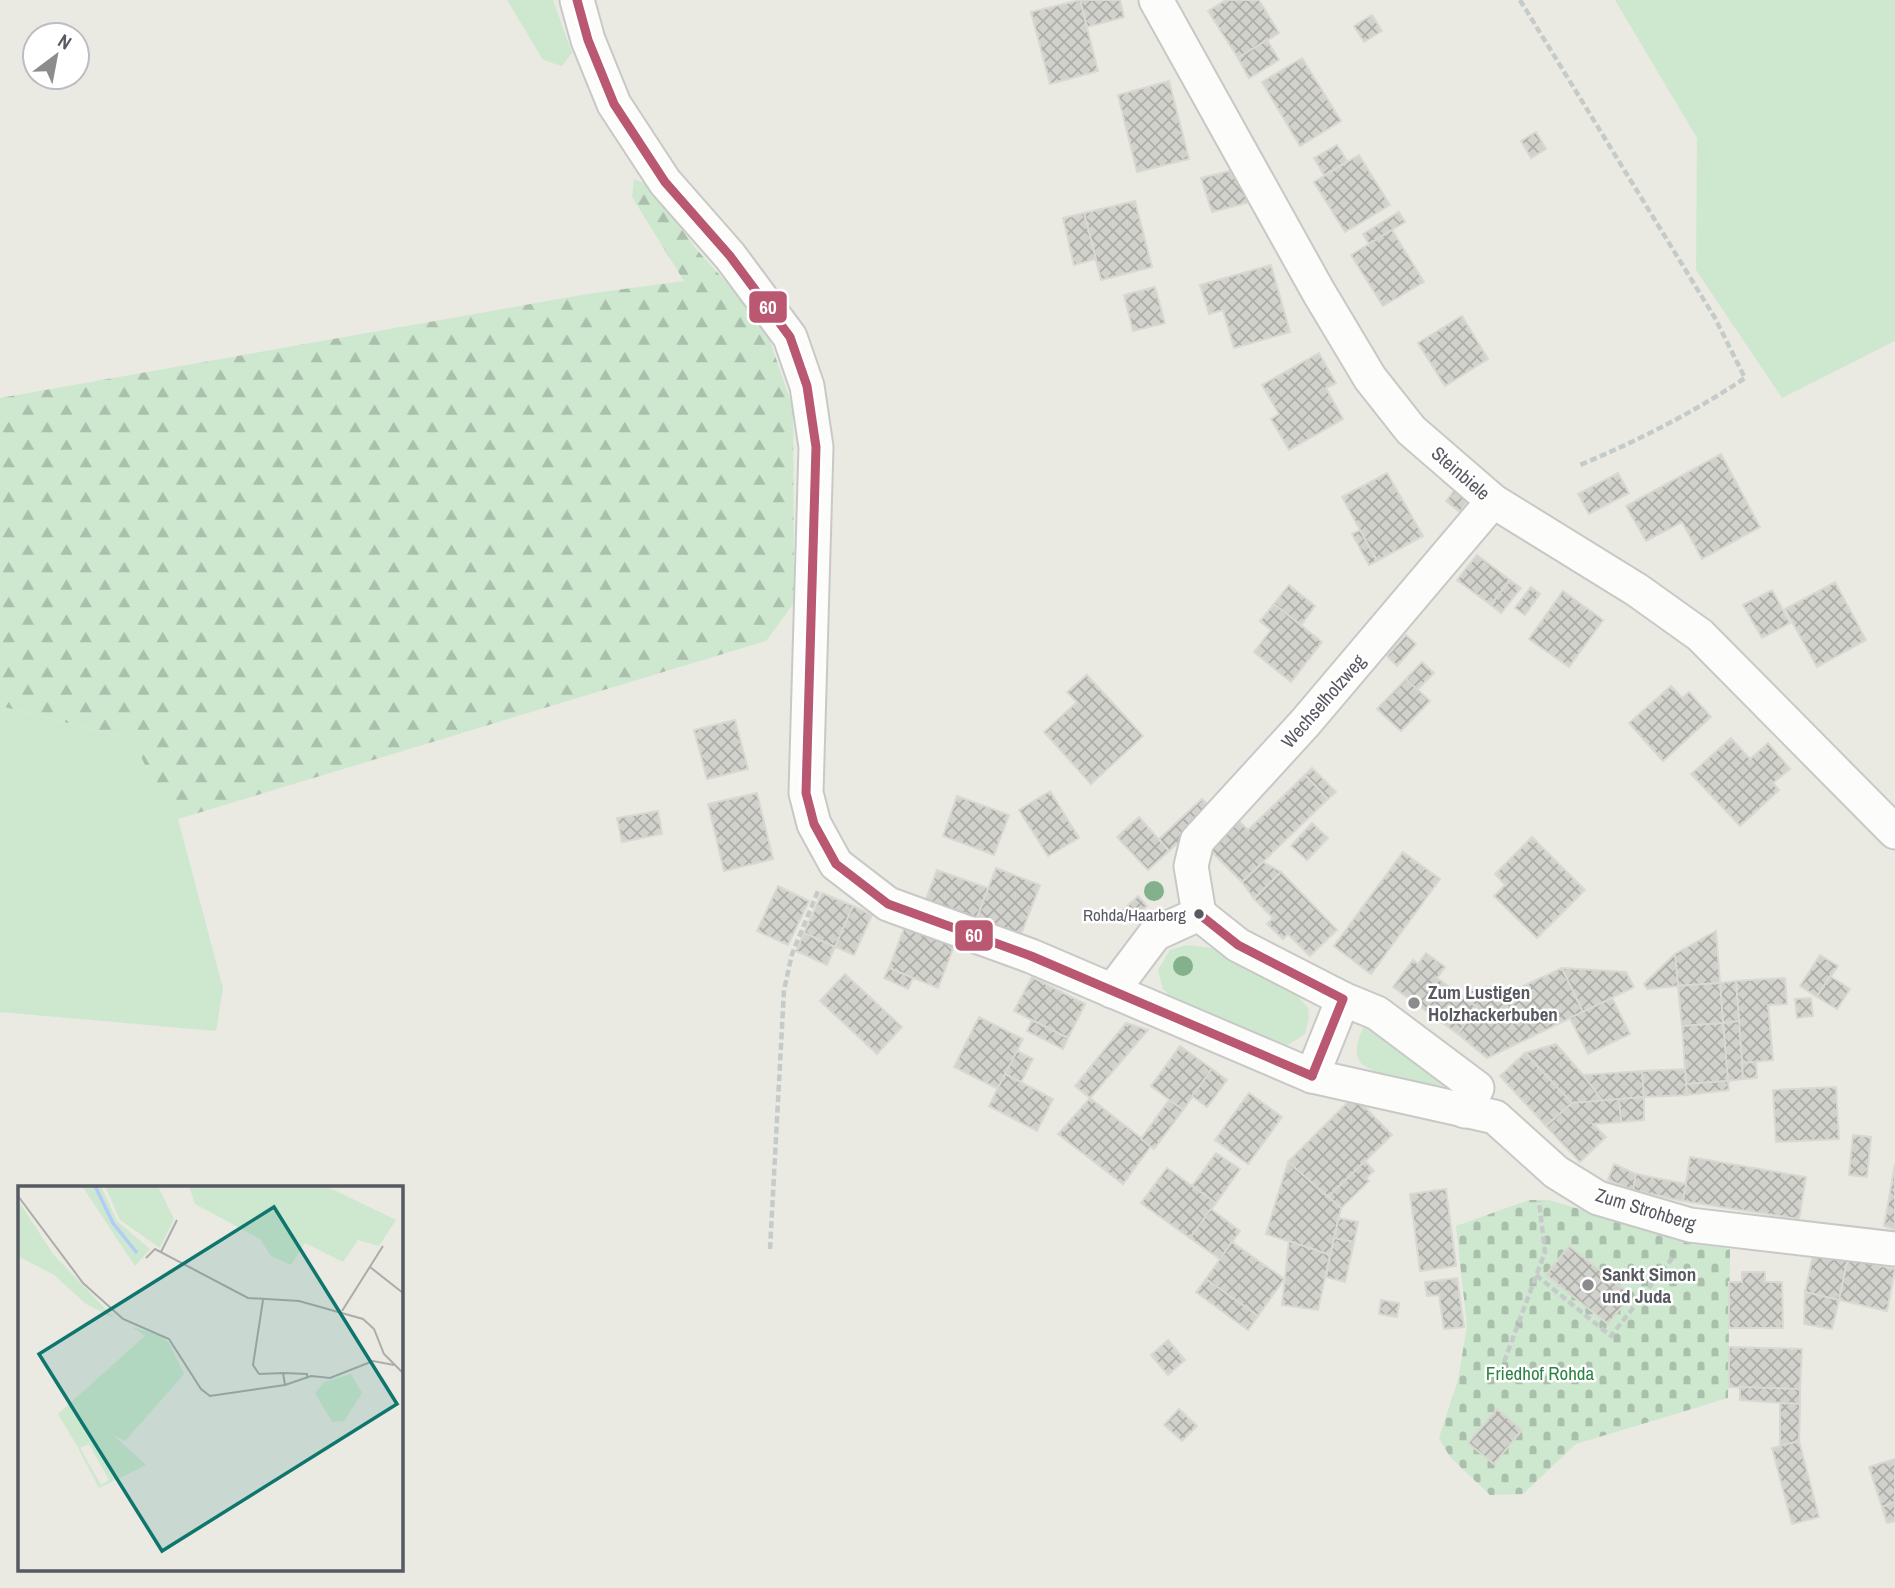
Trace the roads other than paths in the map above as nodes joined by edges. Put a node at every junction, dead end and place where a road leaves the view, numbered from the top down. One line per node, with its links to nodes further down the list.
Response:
1 (577, 0): 6 (street, Zum Strohberg)
2 (1156, 0): 3 (street, Steinbiele)
3 (1493, 501): 4 (street, Steinbiele); 5 (street, Wechselholzweg)
4 (1895, 832)
5 (1199, 915): 6 (street); 7 (street)
6 (1112, 991): 8 (street, Zum Strohberg)
7 (1343, 999): 8 (street); 9 (street)
8 (1312, 1076): 9 (street, Zum Strohberg)
9 (1465, 1111): 10 (street, Zum Strohberg)
10 (1895, 1248)

